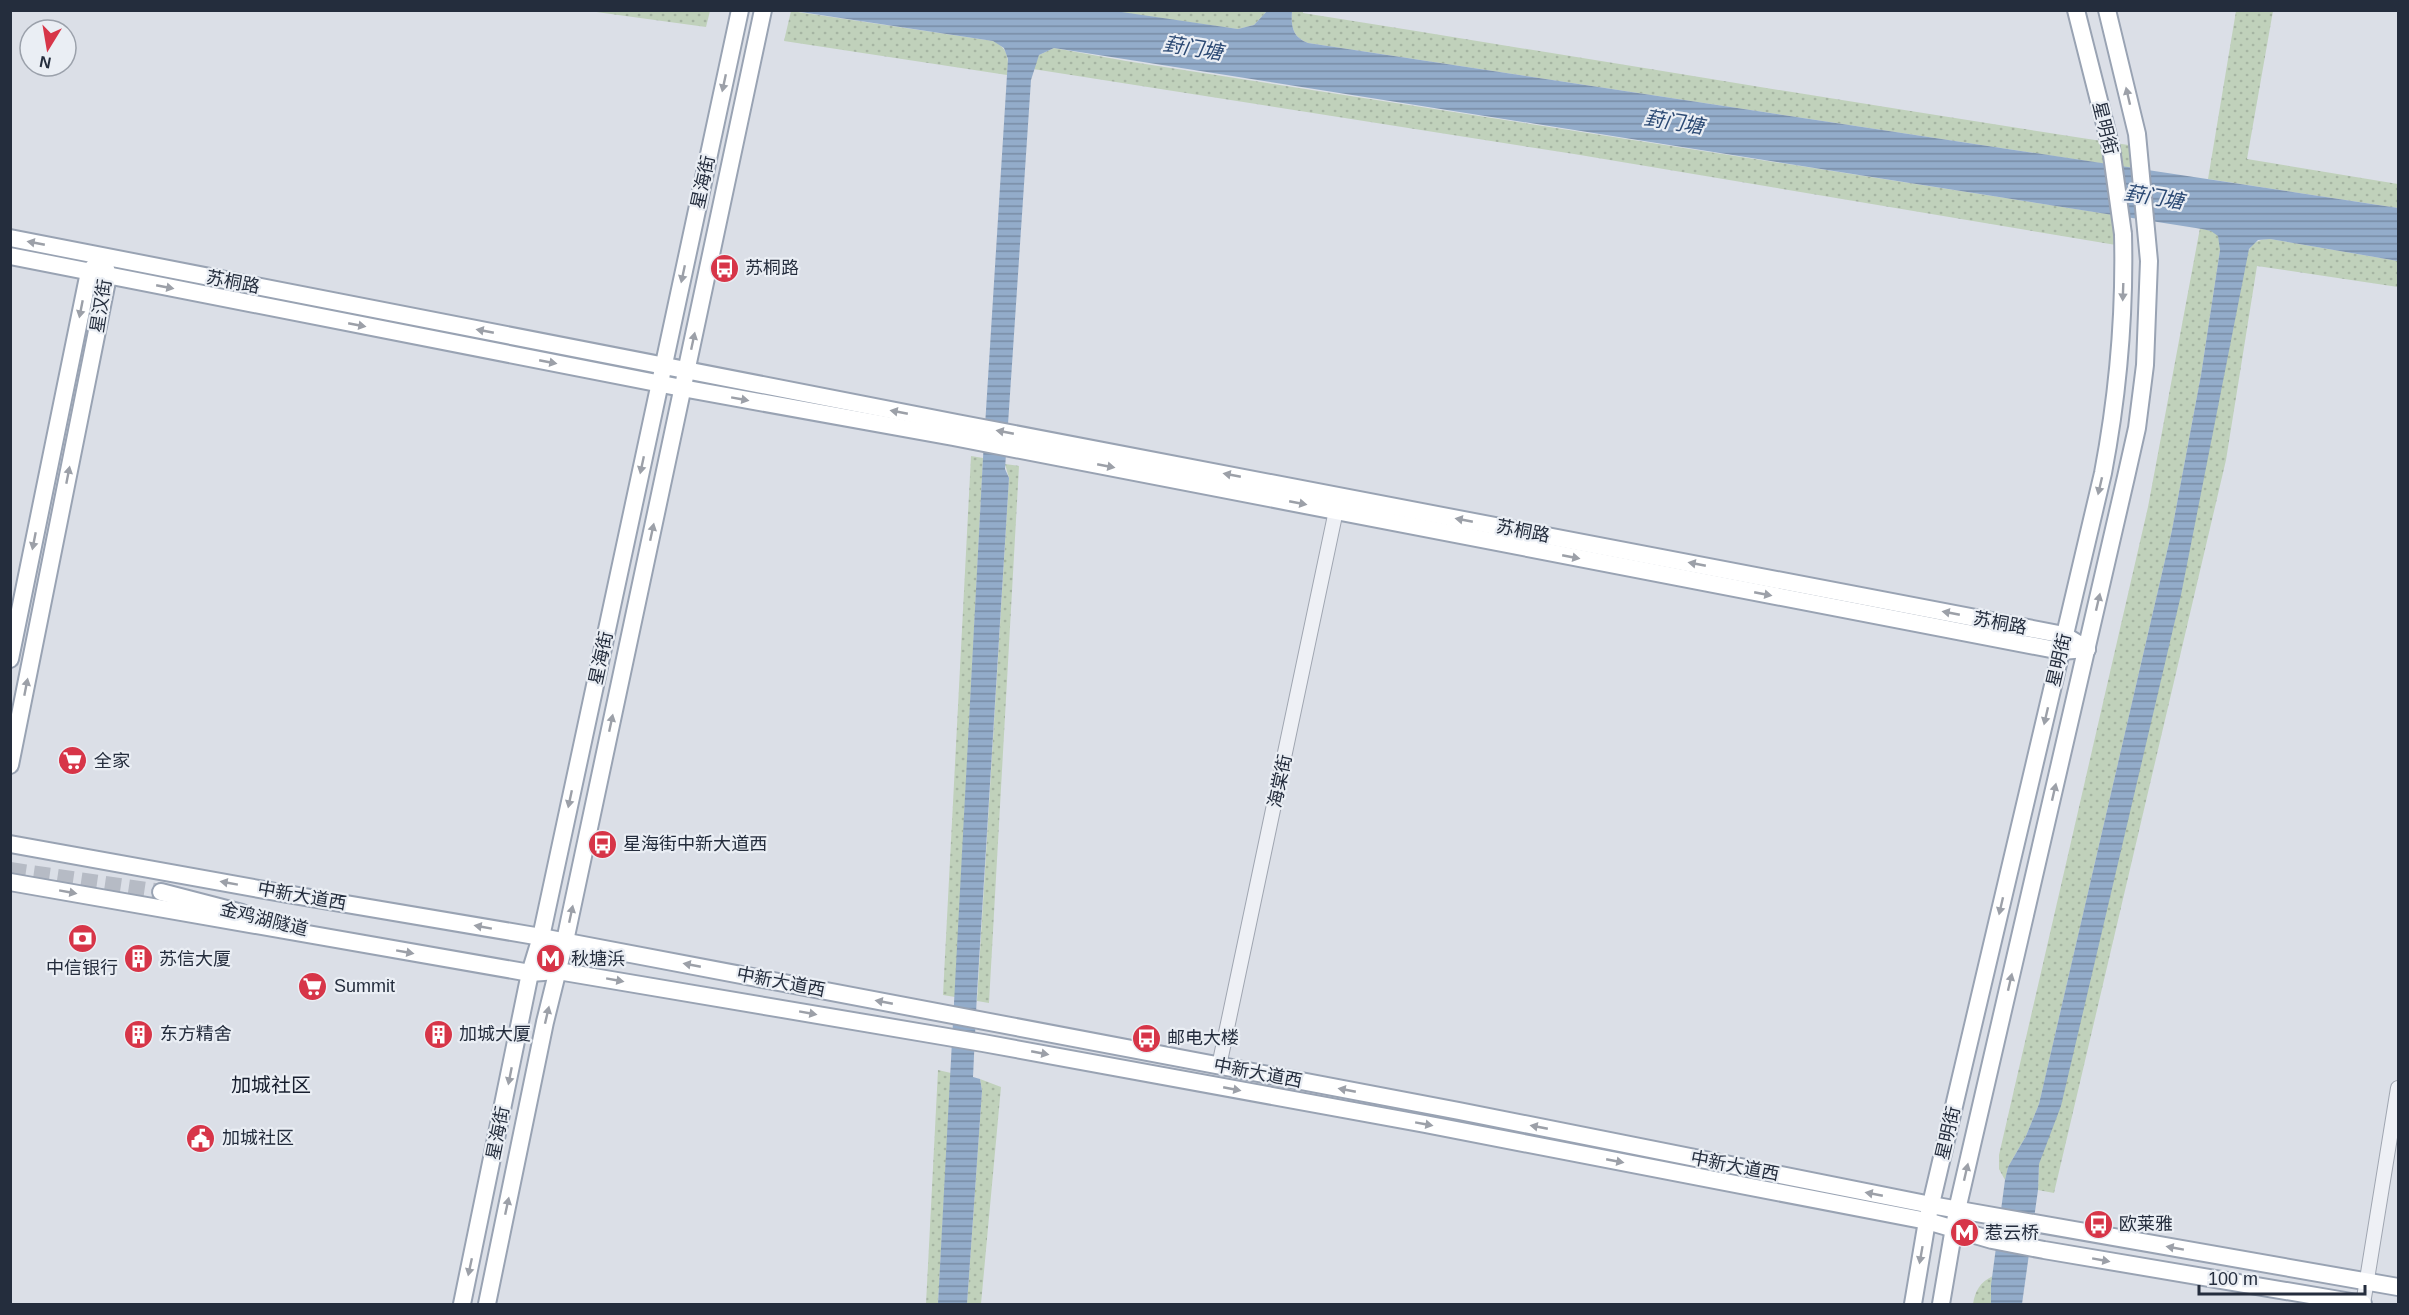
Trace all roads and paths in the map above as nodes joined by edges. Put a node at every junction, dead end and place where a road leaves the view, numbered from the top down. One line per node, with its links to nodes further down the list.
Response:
1 (763, 10): 13 (main road, 星海街, one-way to 1)
2 (2076, 10): 20 (main road, 星明街, one-way to 20, bridge)
3 (2107, 10): 21 (main road, 星明街, one-way to 3)
4 (738, 18): 12 (main road, 星海街, one-way to 12)
5 (10, 238): 7 (main road, 苏桐路, one-way to 5)
6 (10, 256): 8 (main road, 苏桐路)
7 (102, 256): 8 (main road, 星汉街); 9 (main road, 星汉街); 10 (main road, 苏桐路)
8 (89, 272): 9 (main road, 苏桐路); 18 (main road, 星汉街, one-way to 18)
9 (108, 276): 11 (main road, 苏桐路, one-way to 11); 19 (main road, 星汉街, one-way to 9)
10 (309, 296): 11 (main road); 12 (main road, 苏桐路, one-way to 10)
11 (305, 315): 14 (main road, 苏桐路, one-way to 14)
12 (663, 366): 13 (main road, 苏桐路); 14 (main road, 星海街)
13 (687, 370): 15 (main road, 星海街); 16 (main road, 苏桐路, one-way to 13)
14 (659, 384): 15 (main road, 苏桐路); 27 (main road, 星海街, one-way to 27)
15 (682, 388): 16 (main road, 苏桐路, one-way to 16); 28 (main road, 星海街, one-way to 15)
16 (955, 430): 17 (main road, 苏桐路)
17 (1338, 503): 20 (main road, 苏桐路); 32 (street, 海棠街)
18 (41, 508): 19 (main road); 22 (main road, 星汉街, one-way to 22)
19 (61, 512): 23 (main road, 星汉街, one-way to 19)
20 (2063, 643): 21 (main road, 苏桐路); 35 (main road, 星明街, one-way to 35)
21 (2087, 648): 34 (main road, 星明街, one-way to 21)
22 (10, 659)
23 (10, 765)
24 (10, 844): 27 (main road, 中新大道西, one-way to 24)
25 (10, 882): 29 (main road, 中新大道西, one-way to 29)
26 (161, 892): 29 (main road, 金鸡湖隧道)
27 (541, 937): 28 (main road, 中新大道西); 31 (main road, 星海街)
28 (565, 941): 30 (main road, 星海街); 32 (main road, 中新大道西, one-way to 28)
29 (367, 946): 31 (main road, 中新大道西, one-way to 31)
30 (558, 971): 31 (main road, 中新大道西); 35 (main road, 中新大道西, one-way to 35); 41 (main road, 星海街, one-way to 30)
31 (530, 973): 40 (main road, 星海街, one-way to 40)
32 (1220, 1066): 35 (main road, 中新大道西, one-way to 32)
33 (2398, 1088): 37 (street)
34 (1957, 1210): 35 (main road, 中新大道西); 36 (main road, 星明街); 37 (main road, 中新大道西, one-way to 34)
35 (1929, 1213): 36 (main road, 中新大道西); 42 (main road, 星明街, one-way to 42)
36 (1953, 1229): 39 (main road, 中新大道西, one-way to 39); 43 (main road, 星明街)
37 (2367, 1281): 38 (main road, 中新大道西); 39 (street)
38 (2398, 1287)
39 (2363, 1304)
40 (462, 1305)
41 (487, 1305)
42 (1913, 1305)
43 (1941, 1305)

